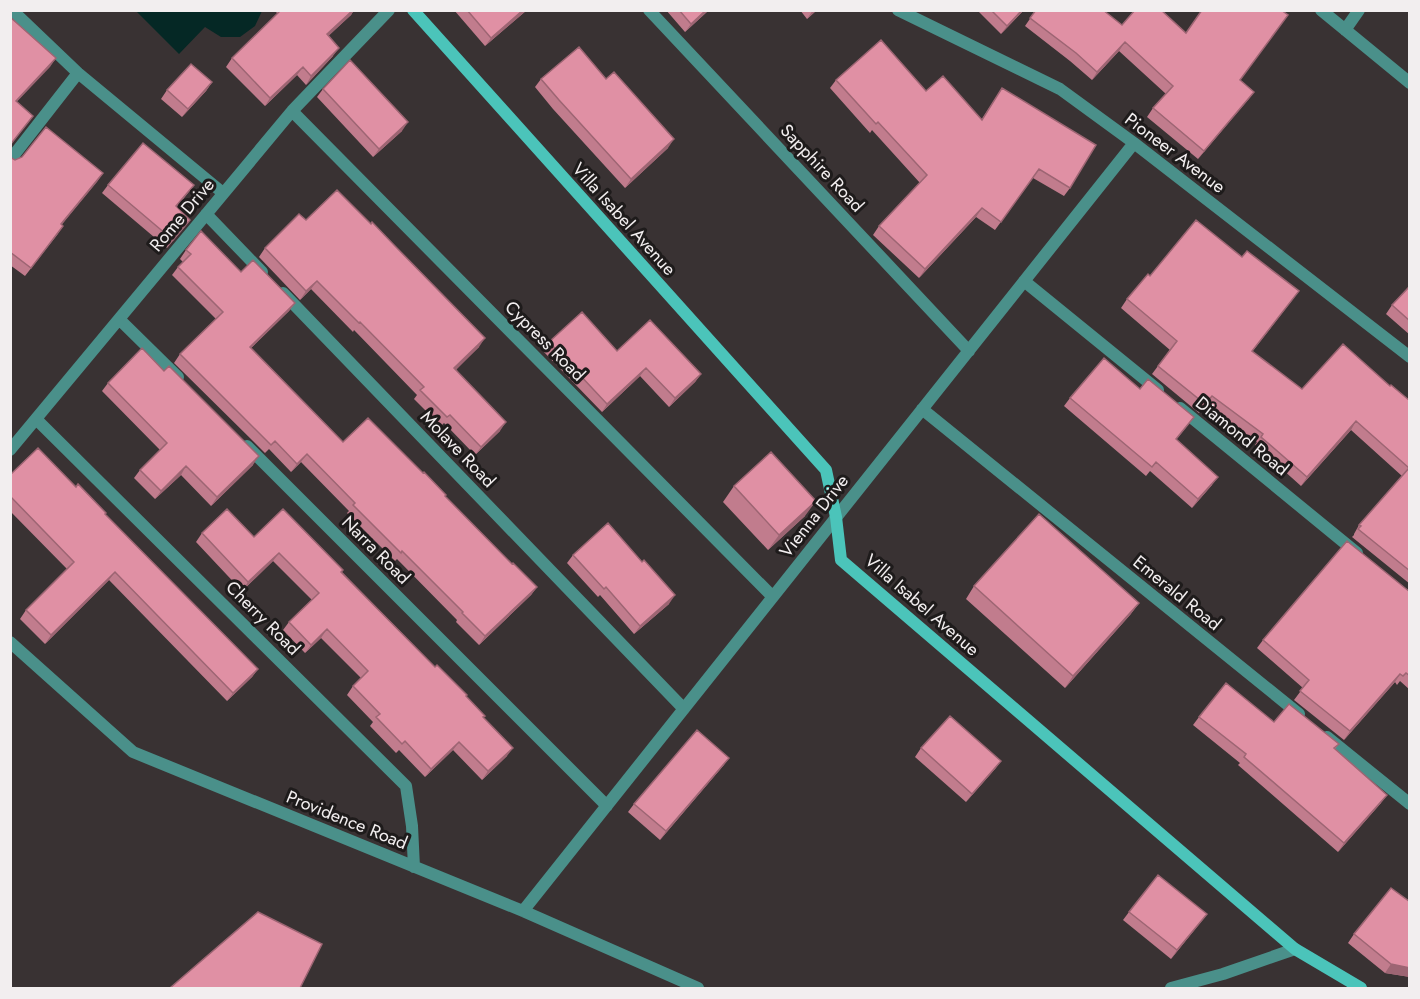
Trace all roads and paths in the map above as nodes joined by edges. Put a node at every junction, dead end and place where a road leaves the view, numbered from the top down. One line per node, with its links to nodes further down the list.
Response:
1 (12, 10): 9 (street)
2 (389, 10): 11 (street, Rome Drive)
3 (413, 10): 25 (street, Villa Isabel Avenue)
4 (649, 10): 18 (street, Sapphire Road)
5 (898, 10): 12 (street, Pioneer Avenue)
6 (1321, 10): 8 (street)
7 (1359, 10): 8 (street)
8 (1345, 30): 10 (street)
9 (78, 73): 13 (street); 14 (street)
10 (1410, 83)
11 (292, 111): 14 (street, Rome Drive); 27 (street, Cypress Road)
12 (1134, 143): 16 (street, Vienna Drive); 19 (street, Pioneer Avenue)
13 (10, 160)
14 (223, 193): 15 (street, Rome Drive)
15 (206, 214): 17 (street, Rome Drive); 29 (street, Molave Road)
16 (1024, 281): 18 (street, Vienna Drive); 26 (street, Diamond Road)
17 (119, 319): 20 (street); 22 (street, Rome Drive)
18 (969, 351): 21 (street, Vienna Drive)
19 (1410, 357)
20 (187, 386)
21 (922, 409): 25 (street, Vienna Drive); 30 (street, Emerald Road)
22 (36, 419): 24 (street, Rome Drive); 32 (street, Cherry Road)
23 (237, 436): 31 (street, Narra Road)
24 (10, 450)
25 (836, 517): 27 (street, Vienna Drive); 34 (street, Villa Isabel Avenue)
26 (1364, 558)
27 (773, 597): 29 (street, Vienna Drive)
28 (10, 642): 32 (street, Providence Road)
29 (684, 709): 31 (street, Vienna Drive)
30 (1410, 804)
31 (607, 807): 33 (street, Vienna Drive)
32 (414, 867): 33 (street, Providence Road)
33 (523, 911): 35 (street, Providence Road)
34 (1295, 949): 36 (street); 37 (street, Villa Isabel Avenue)
35 (698, 988)
36 (1171, 988)
37 (1362, 988)

